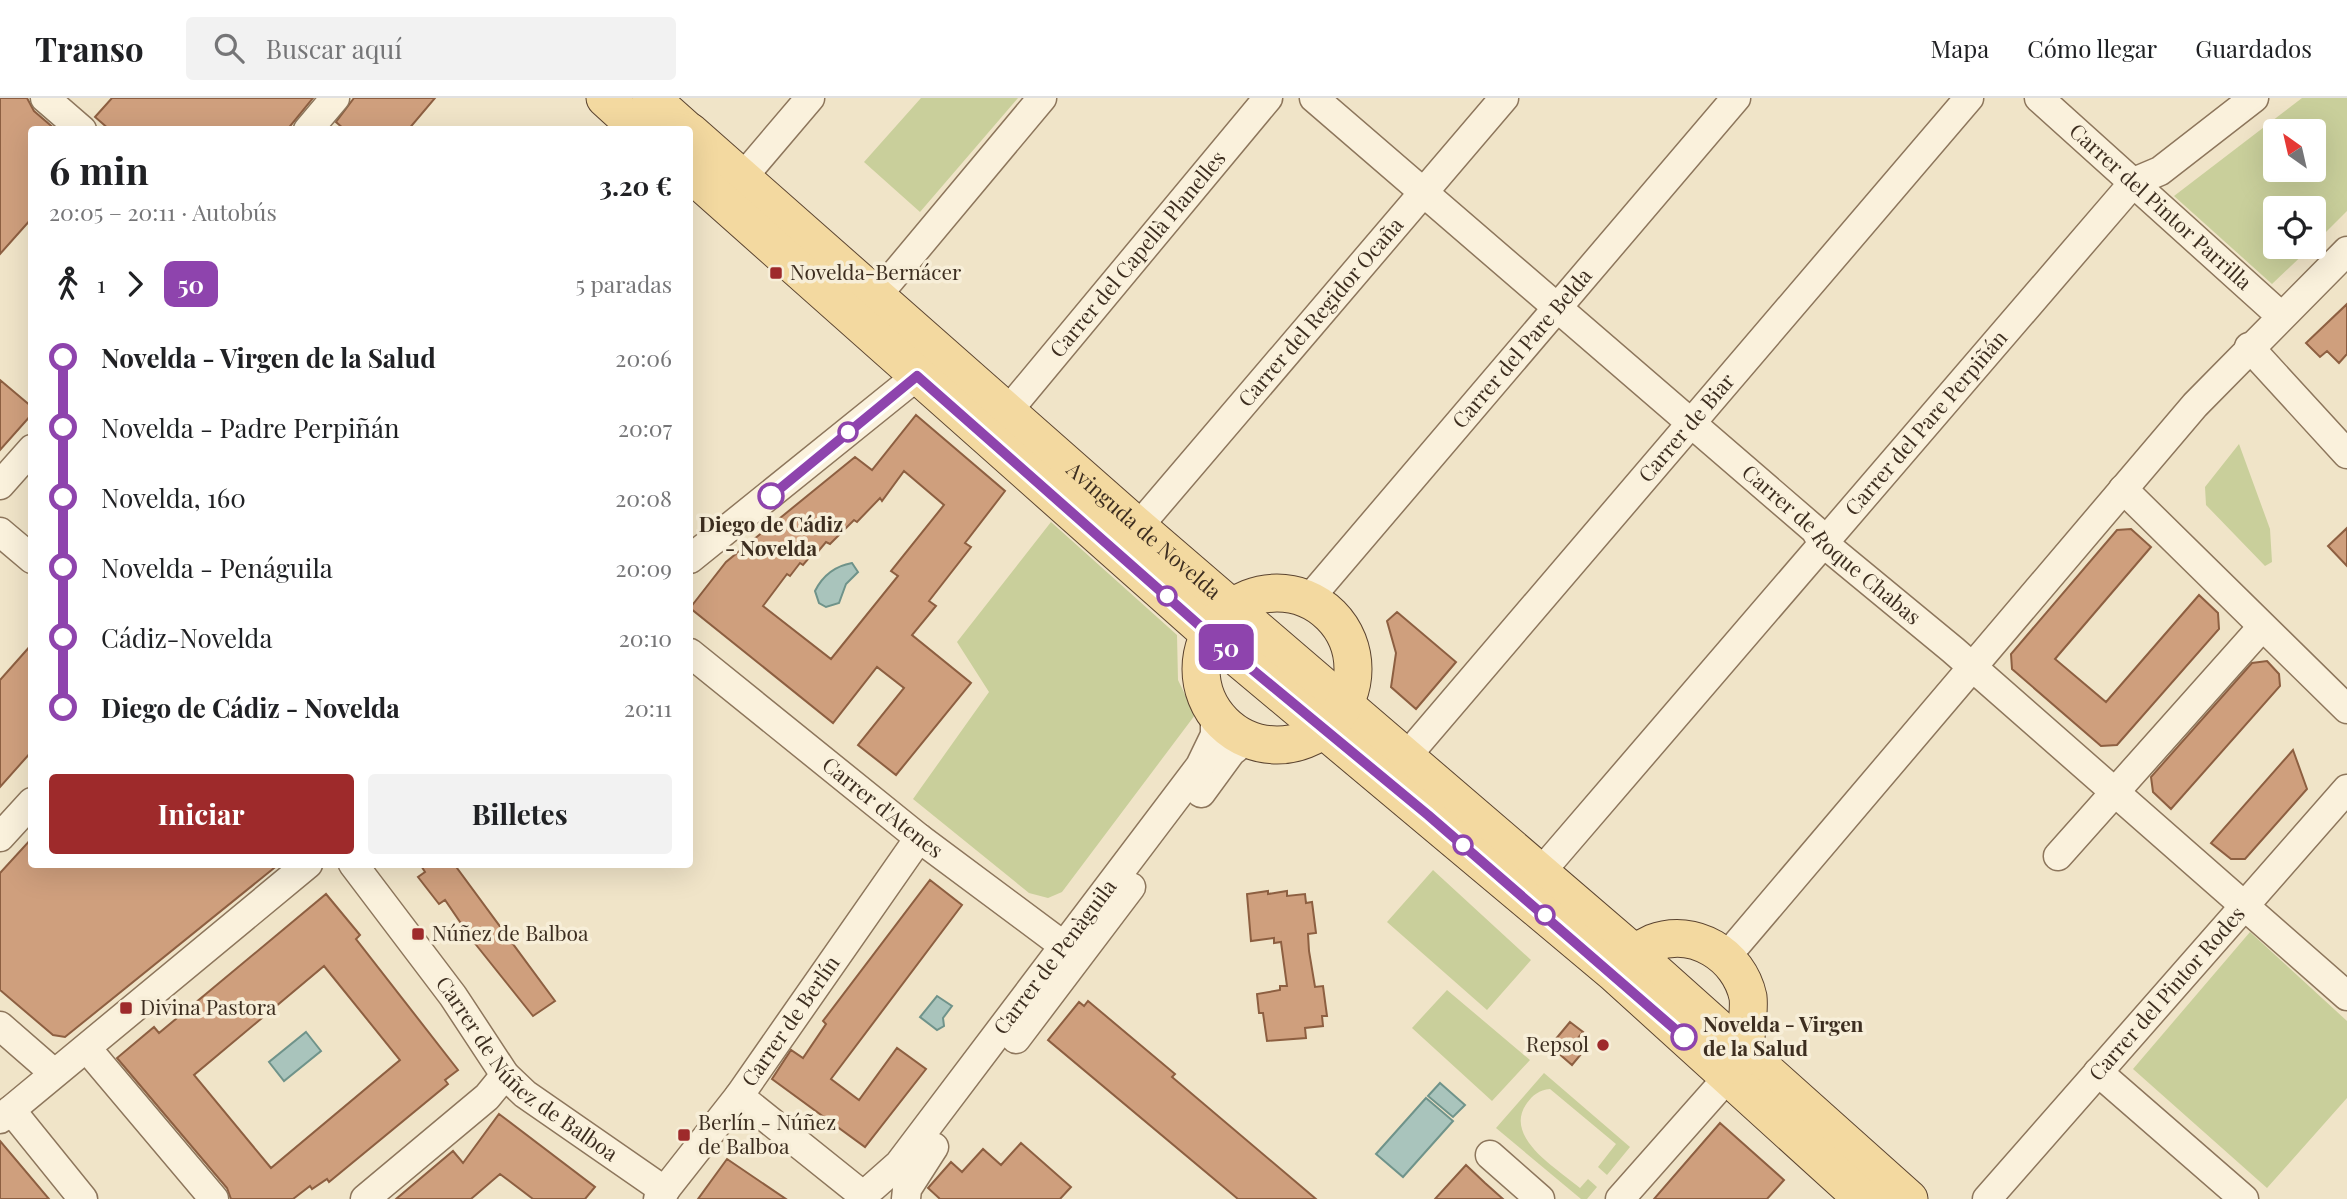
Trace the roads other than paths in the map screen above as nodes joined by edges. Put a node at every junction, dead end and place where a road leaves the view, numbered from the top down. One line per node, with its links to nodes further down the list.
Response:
1 (45, 98): 14 (street)
2 (335, 98): 15 (street)
3 (605, 98): 16 (main road)
4 (651, 98): 17 (main road, Avinguda de Novelda)
5 (810, 98): 20 (street)
6 (1042, 98): 24 (street)
7 (1268, 98): 29 (street, Carrer del Capellà Planelles)
8 (1314, 98): 22 (street, Carrer de Roque Chabas)
9 (1504, 98): 22 (street, Carrer del Regidor Ocaña)
10 (1736, 98): 25 (street, Carrer del Pare Belda)
11 (1969, 98): 30 (street, Carrer de Biar)
12 (2039, 98): 21 (street, Carrer del Pintor Parrilla)
13 (2254, 98): 21 (street, Carrer del Pare Perpiñán)
14 (77, 126)
15 (311, 126)
16 (636, 126)
17 (682, 126)
18 (693, 135): 20 (main road, Avinguda de Novelda)
19 (693, 176): 28 (main road, Avinguda de Novelda)
20 (742, 178): 24 (main road, Avinguda de Novelda)
21 (2134, 181): 26 (street, Carrer del Pintor Parrilla); 37 (street, Carrer del Pare Perpiñán)
22 (1424, 195): 25 (street, Carrer de Roque Chabas); 35 (street, Carrer del Regidor Ocaña)
23 (2347, 251): 26 (street)
24 (875, 298): 29 (main road, Avinguda de Novelda)
25 (1557, 308): 30 (street, Carrer de Roque Chabas); 40 (street, Carrer del Pare Belda)
26 (2281, 316): 27 (street)
27 (2249, 347): 32 (street); 34 (street)
28 (917, 376): 39 (street); 41 (main road, Avinguda de Novelda)
29 (1007, 412): 35 (main road, Avinguda de Novelda)
30 (1691, 426): 37 (street, Carrer de Roque Chabas); 49 (street, Carrer de Biar)
31 (28, 454): 33 (street)
32 (2347, 454)
33 (0, 485)
34 (2123, 489): 42 (street); 44 (street)
35 (1138, 527): 41 (main road, Avinguda de Novelda)
36 (0, 532): 38 (street)
37 (1822, 542): 44 (street, Carrer de Roque Chabas); 58 (street, Carrer del Pare Perpiñán)
38 (28, 556)
39 (693, 557)
40 (1309, 599): 41 (main road); 47 (main road)
41 (1220, 620): 46 (main road); 47 (main road, Avinguda de Novelda)
42 (2262, 626): 45 (street); 51 (street)
43 (693, 655): 54 (street, Carrer d'Atenes)
44 (1973, 668): 51 (street, Carrer de Roque Chabas); 61 (street)
45 (2347, 709)
46 (1215, 716): 48 (main road); 60 (street, Carrer de Penàguila)
47 (1335, 717): 48 (main road); 49 (main road, Avinguda de Novelda); 62 (main road, Avinguda de Novelda)
48 (1246, 740): 60 (street, Carrer de Penàguila)
49 (1405, 758): 58 (main road, Avinguda de Novelda)
50 (2347, 789): 59 (street, Carrer del Pintor Rodes)
51 (2115, 794): 55 (street); 59 (street, Carrer de Roque Chabas)
52 (28, 806): 53 (street)
53 (0, 837)
54 (919, 838): 60 (street, Carrer d'Atenes); 70 (street, Carrer de Berlín)
55 (2058, 856)
56 (303, 868): 68 (street)
57 (356, 868): 69 (street, Carrer de Núñez de Balboa)
58 (1541, 873): 62 (main road, Avinguda de Novelda)
59 (2243, 905): 63 (street, Carrer de Roque Chabas); 67 (street, Carrer del Pintor Rodes)
60 (1071, 951): 73 (street, Carrer de Penàguila); 78 (street, Carrer de Penàguila)
61 (1727, 957): 62 (main road); 66 (main road)
62 (1624, 963): 66 (main road, Avinguda de Novelda)
63 (2347, 996)
64 (0, 1026): 68 (street)
65 (95, 1059): 76 (street)
66 (1737, 1064): 80 (street); 81 (main road, Avinguda de Novelda); 82 (main road, Avinguda de Novelda)
67 (2098, 1072): 83 (street, Carrer del Pintor Rodes); 84 (street)
68 (54, 1073): 71 (street)
69 (505, 1075): 74 (street, Carrer de Núñez de Balboa); 77 (street)
70 (739, 1096): 73 (street); 74 (street, Carrer de Berlín)
71 (6, 1114): 75 (street)
72 (1490, 1155): 79 (street)
73 (863, 1193): 78 (street)
74 (662, 1195)
75 (83, 1199)
76 (214, 1199)
77 (365, 1199)
78 (905, 1199)
79 (1540, 1199)
80 (1620, 1199)
81 (1863, 1199)
82 (1909, 1199)
83 (1987, 1199)
84 (2244, 1199)

